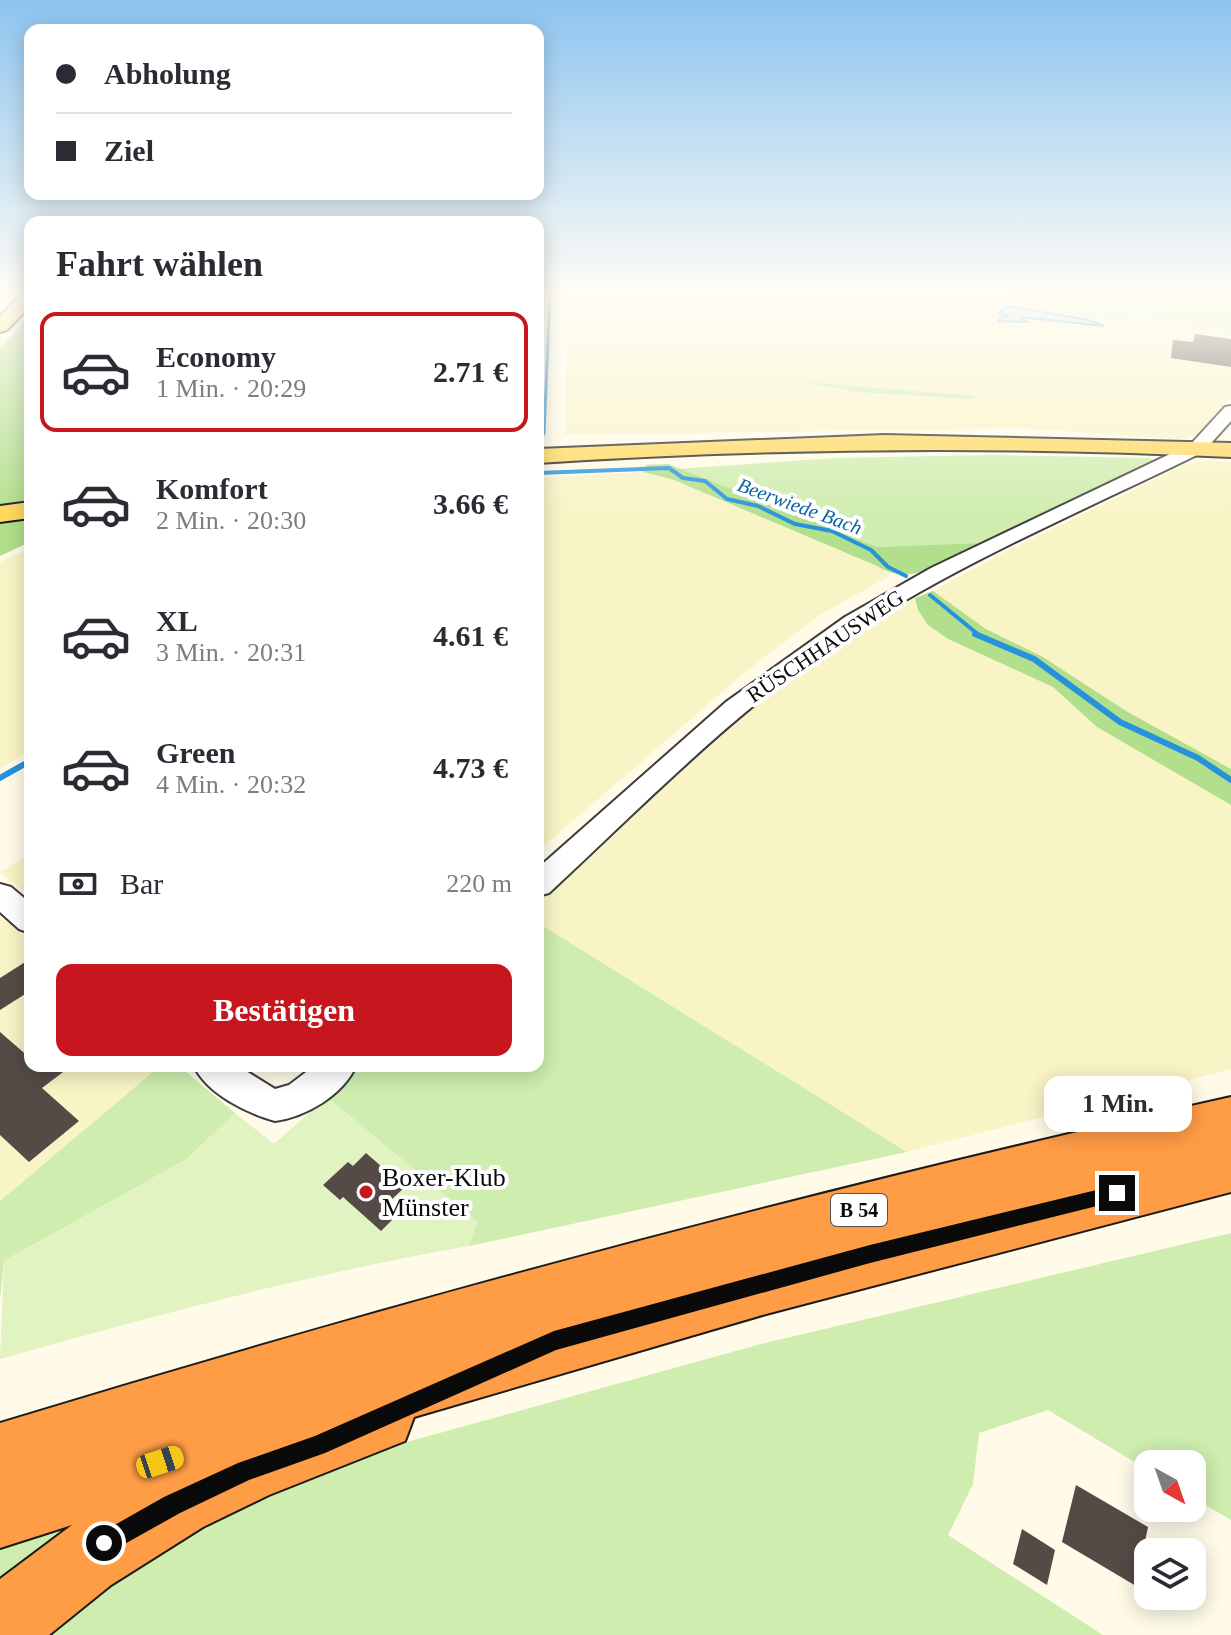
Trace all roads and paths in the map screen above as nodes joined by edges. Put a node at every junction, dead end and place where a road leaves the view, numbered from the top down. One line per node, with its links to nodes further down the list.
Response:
1 (1231, 411): 2 (street, RÜSCHHAUSWEG)
2 (1197, 448): 3 (main road, RÜSCHHAUSWEG); 4 (main road, RÜSCHHAUSWEG); 7 (street, RÜSCHHAUSWEG)
3 (1231, 450)
4 (544, 456)
5 (24, 511): 6 (main road)
6 (0, 514)
7 (544, 880)
8 (0, 895): 9 (street)
9 (24, 916)
10 (219, 1072): 11 (street)
11 (332, 1072)
12 (1231, 1122): 15 (highway, B 54)
13 (1231, 1166): 14 (highway, B 54)
14 (554, 1341): 16 (highway, B 54); 17 (highway)
15 (0, 1457)
16 (0, 1513)
17 (0, 1629)

